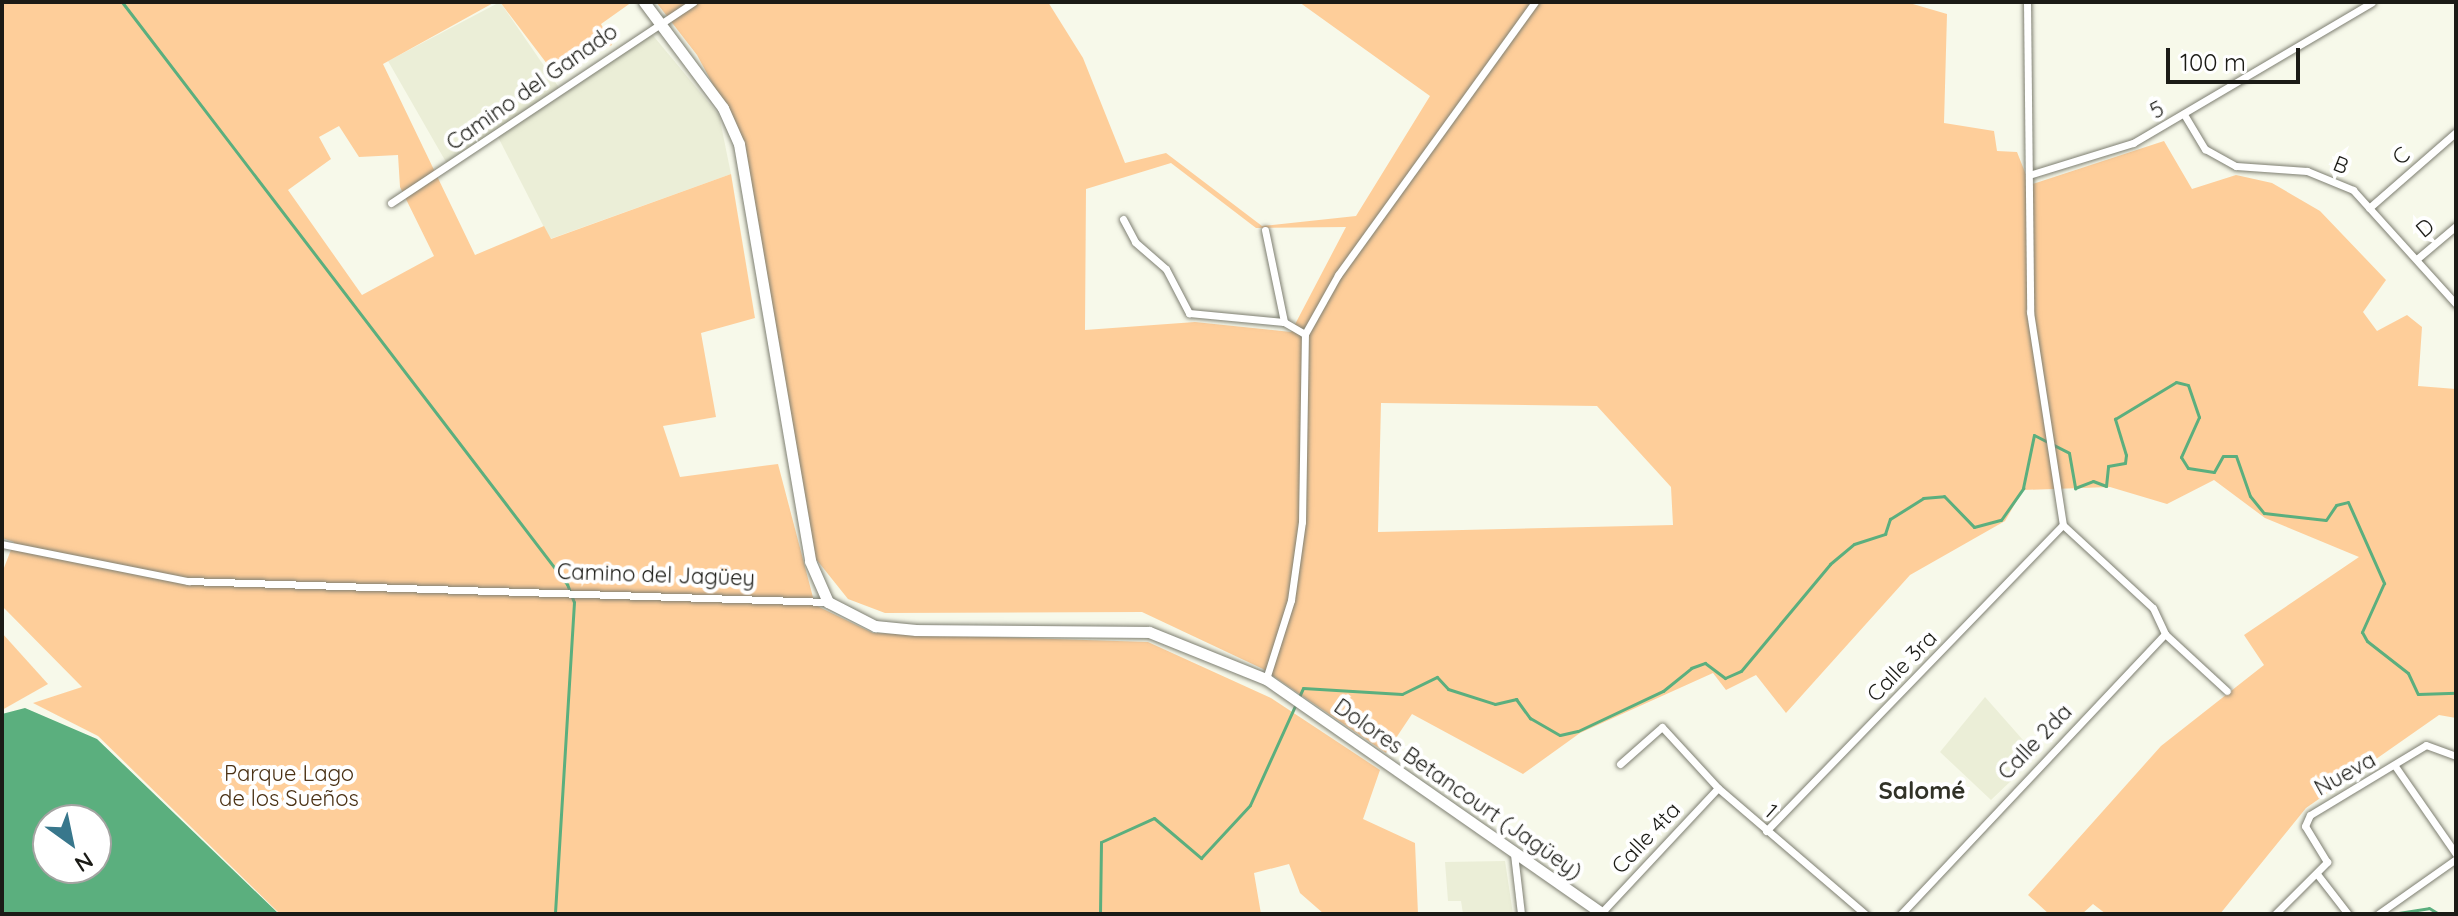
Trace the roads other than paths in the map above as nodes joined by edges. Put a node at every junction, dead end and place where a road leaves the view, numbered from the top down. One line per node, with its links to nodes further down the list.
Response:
1 (644, 2): 6 (street)
2 (693, 2): 6 (street, Camino del Ganado)
3 (1535, 2): 18 (street)
4 (2027, 2): 9 (street)
5 (2372, 2): 7 (street, 5)
6 (657, 22): 10 (street, Camino del Ganado); 21 (street)
7 (2185, 116): 9 (street, 5); 11 (street, B)
8 (2456, 132): 11 (street, C)
9 (2029, 175): 19 (street)
10 (391, 203)
11 (2369, 208): 15 (street, B)
12 (1123, 219): 17 (street)
13 (2456, 226): 15 (street, D)
14 (1265, 230): 17 (street)
15 (2418, 258): 16 (street, B)
16 (2456, 304)
17 (1284, 322): 18 (street)
18 (1305, 334): 23 (street)
19 (2063, 525): 22 (street); 30 (street, Calle 3ra)
20 (2, 544): 21 (street, Camino del Jagüey)
21 (828, 602): 23 (street, Camino del Jagüey)
22 (2165, 634): 24 (street); 37 (street, Calle 2da)
23 (1266, 679): 25 (street, Camino del Jagüey)
24 (2227, 691)
25 (1291, 697): 31 (street, Dolores Betancourt (Jagüey))
26 (2456, 756): 28 (street, Nueva)
27 (1620, 764): 29 (street, 1)
28 (2395, 766): 32 (street); 33 (street, Nueva)
29 (1718, 788): 30 (street, 1); 34 (street, Calle 4ta)
30 (1766, 831): 36 (street, 1)
31 (1514, 854): 34 (street, Dolores Betancourt (Jagüey)); 35 (street)
32 (2456, 856): 40 (street)
33 (2317, 874): 38 (street); 39 (street)
34 (1602, 913)
35 (1521, 914)
36 (1865, 914)
37 (1901, 914)
38 (2275, 914)
39 (2348, 914)
40 (2378, 914)

